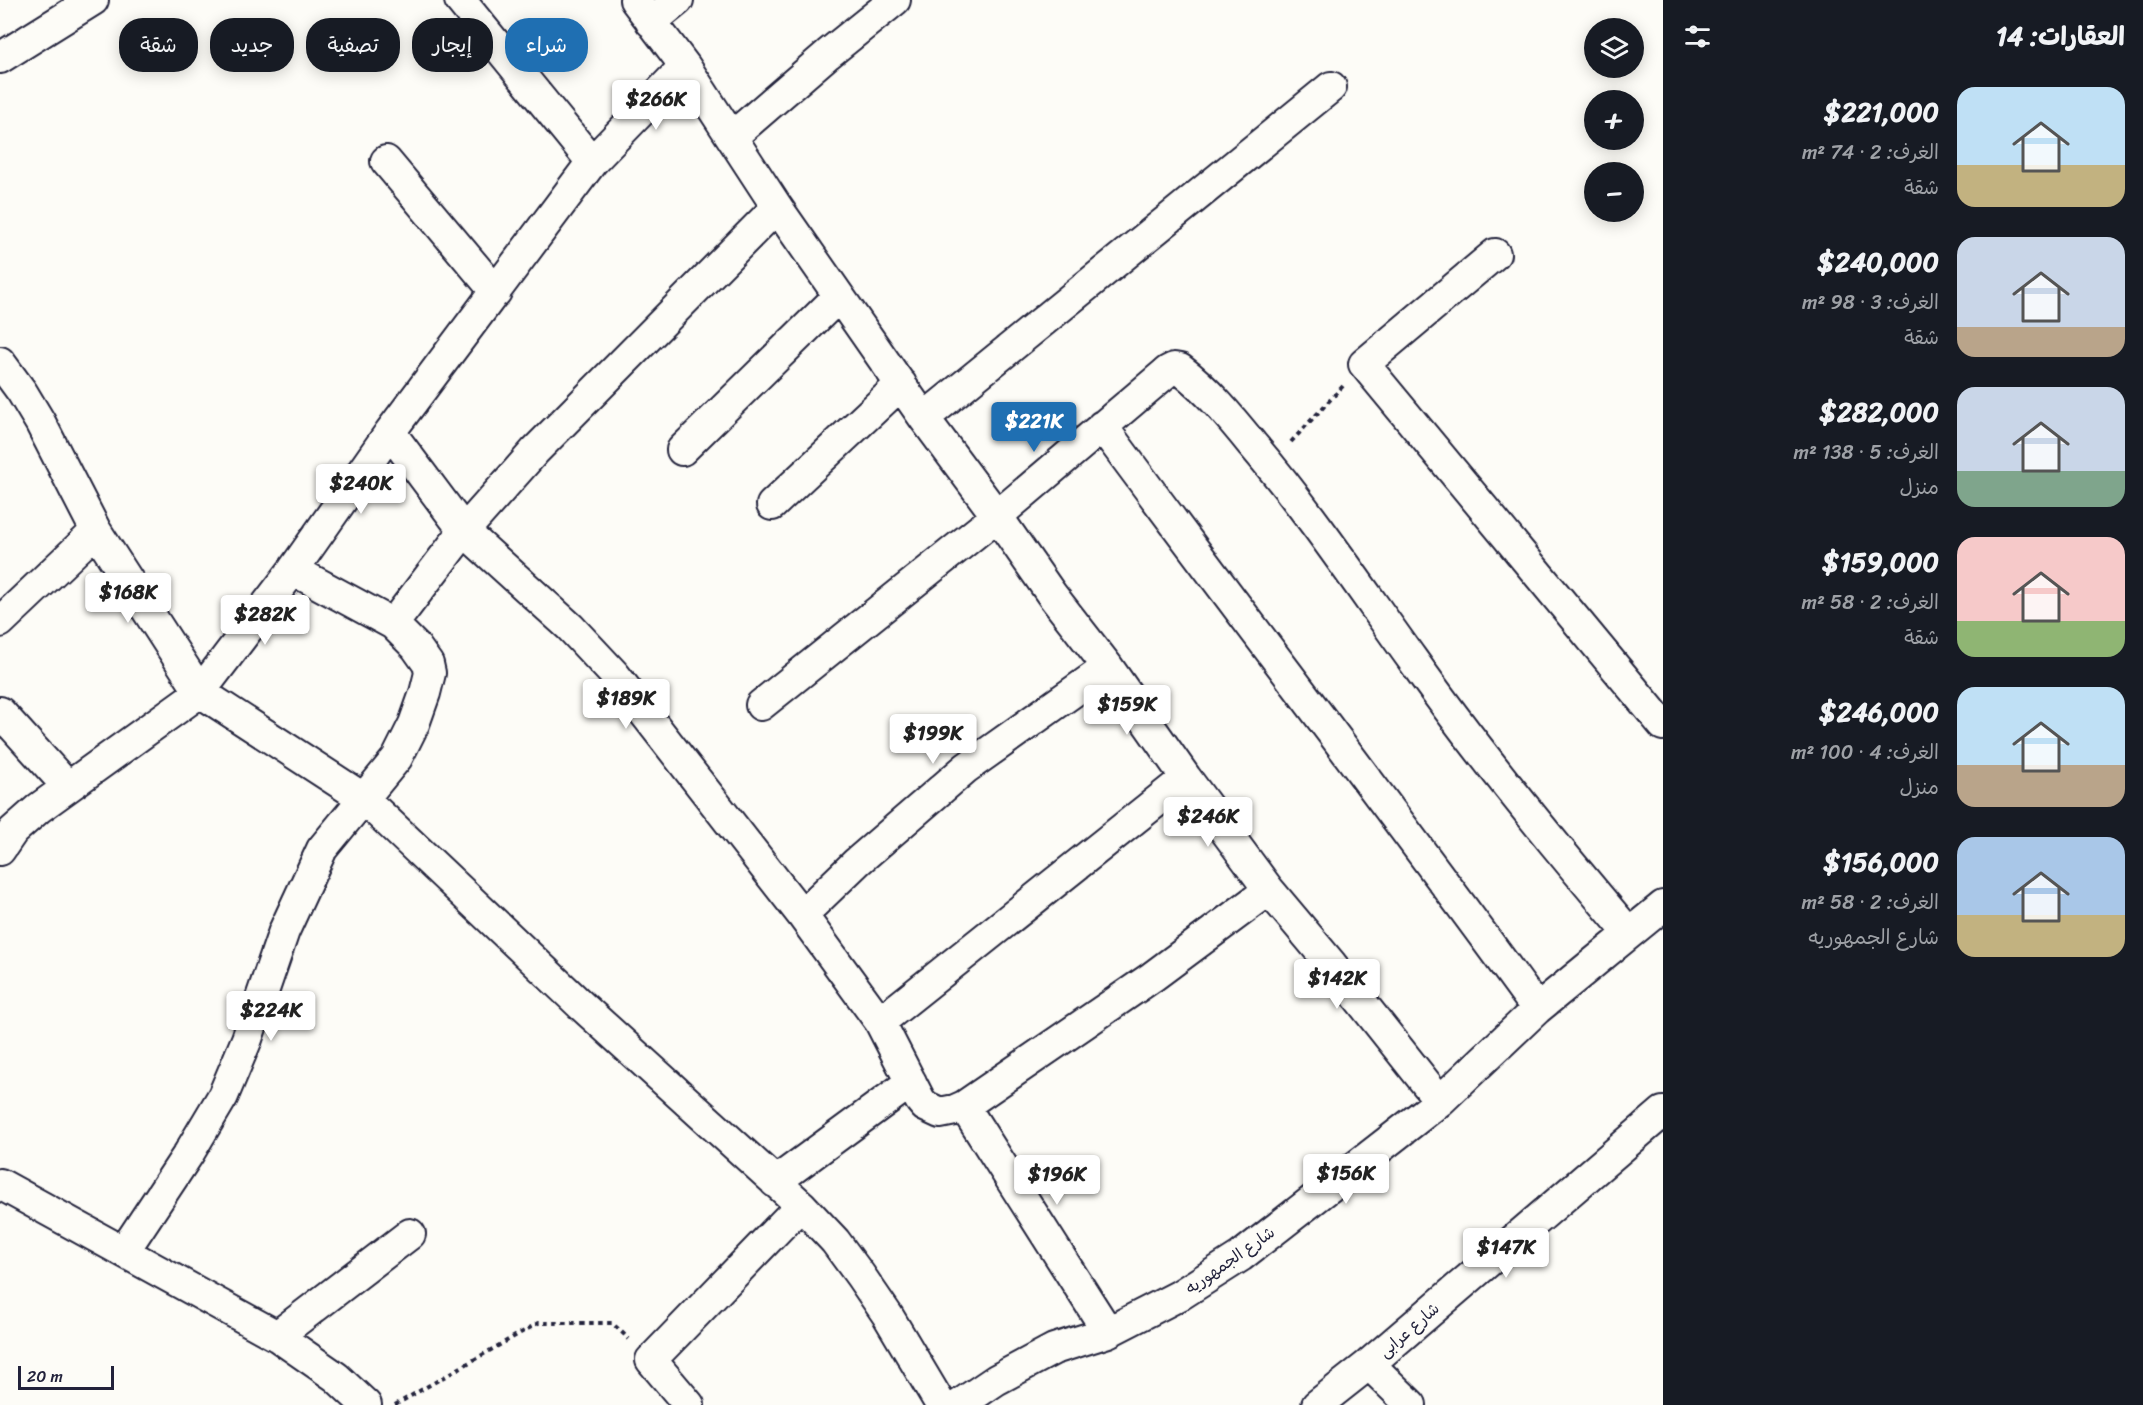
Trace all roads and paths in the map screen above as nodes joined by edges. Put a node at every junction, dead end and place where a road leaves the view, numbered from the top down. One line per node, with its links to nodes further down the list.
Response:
1 (93, 0): 6 (street)
2 (460, 0): 11 (street)
3 (678, 0): 5 (street)
4 (895, 0): 9 (street)
5 (643, 11): 7 (street)
6 (0, 58)
7 (685, 66): 9 (street); 11 (street)
8 (1331, 87): 19 (street)
9 (733, 136): 12 (street)
10 (386, 161): 14 (street)
11 (592, 162): 14 (street)
12 (777, 207): 15 (street); 27 (street)
13 (1496, 254): 17 (street)
14 (496, 292): 21 (street)
15 (839, 296): 18 (street); 22 (street)
16 (0, 362): 26 (street)
17 (1364, 364): 23 (path); 35 (street)
18 (901, 384): 19 (street); 24 (street)
19 (924, 418): 25 (street)
20 (1102, 426): 23 (street); 25 (street); 44 (street)
21 (390, 432): 27 (street); 28 (street)
22 (682, 450)
23 (1270, 465): 43 (street)
24 (772, 505)
25 (997, 516): 31 (street); 33 (street)
26 (96, 531): 29 (street); 32 (street)
27 (464, 531): 30 (street); 42 (street)
28 (293, 570): 30 (street); 32 (street)
29 (0, 622)
30 (393, 624): 38 (street)
31 (1108, 667): 36 (street); 42 (street)
32 (200, 692): 37 (street); 38 (street)
33 (761, 705)
34 (0, 712): 37 (street)
35 (1663, 725)
36 (1186, 778): 40 (street); 45 (street)
37 (68, 787): 39 (street)
38 (363, 798): 50 (street); 54 (street)
39 (0, 850)
40 (1269, 890): 47 (street); 48 (street)
41 (1663, 906): 43 (street, شارع الجمهوريه)
42 (802, 915): 45 (street)
43 (1629, 933): 44 (street, شارع الجمهوريه)
44 (1538, 1009): 47 (street, شارع الجمهوريه)
45 (880, 1022): 46 (street)
46 (911, 1082): 48 (street); 50 (street)
47 (1440, 1101): 55 (street, شارع الجمهوريه)
48 (964, 1106): 55 (street)
49 (1663, 1112): 58 (street, شارع عرابى)
50 (775, 1182): 52 (street)
51 (0, 1184): 54 (street)
52 (801, 1205): 57 (street); 62 (street)
53 (410, 1234): 56 (street)
54 (124, 1251): 56 (street)
55 (1108, 1332): 63 (street, شارع الجمهوريه)
56 (278, 1336): 59 (street)
57 (651, 1360): 60 (path); 61 (street)
58 (1370, 1364): 64 (street, شارع عرابى); 65 (street)
59 (366, 1405)
60 (395, 1405)
61 (689, 1405)
62 (941, 1405)
63 (959, 1405)
64 (1317, 1405)
65 (1411, 1405)

